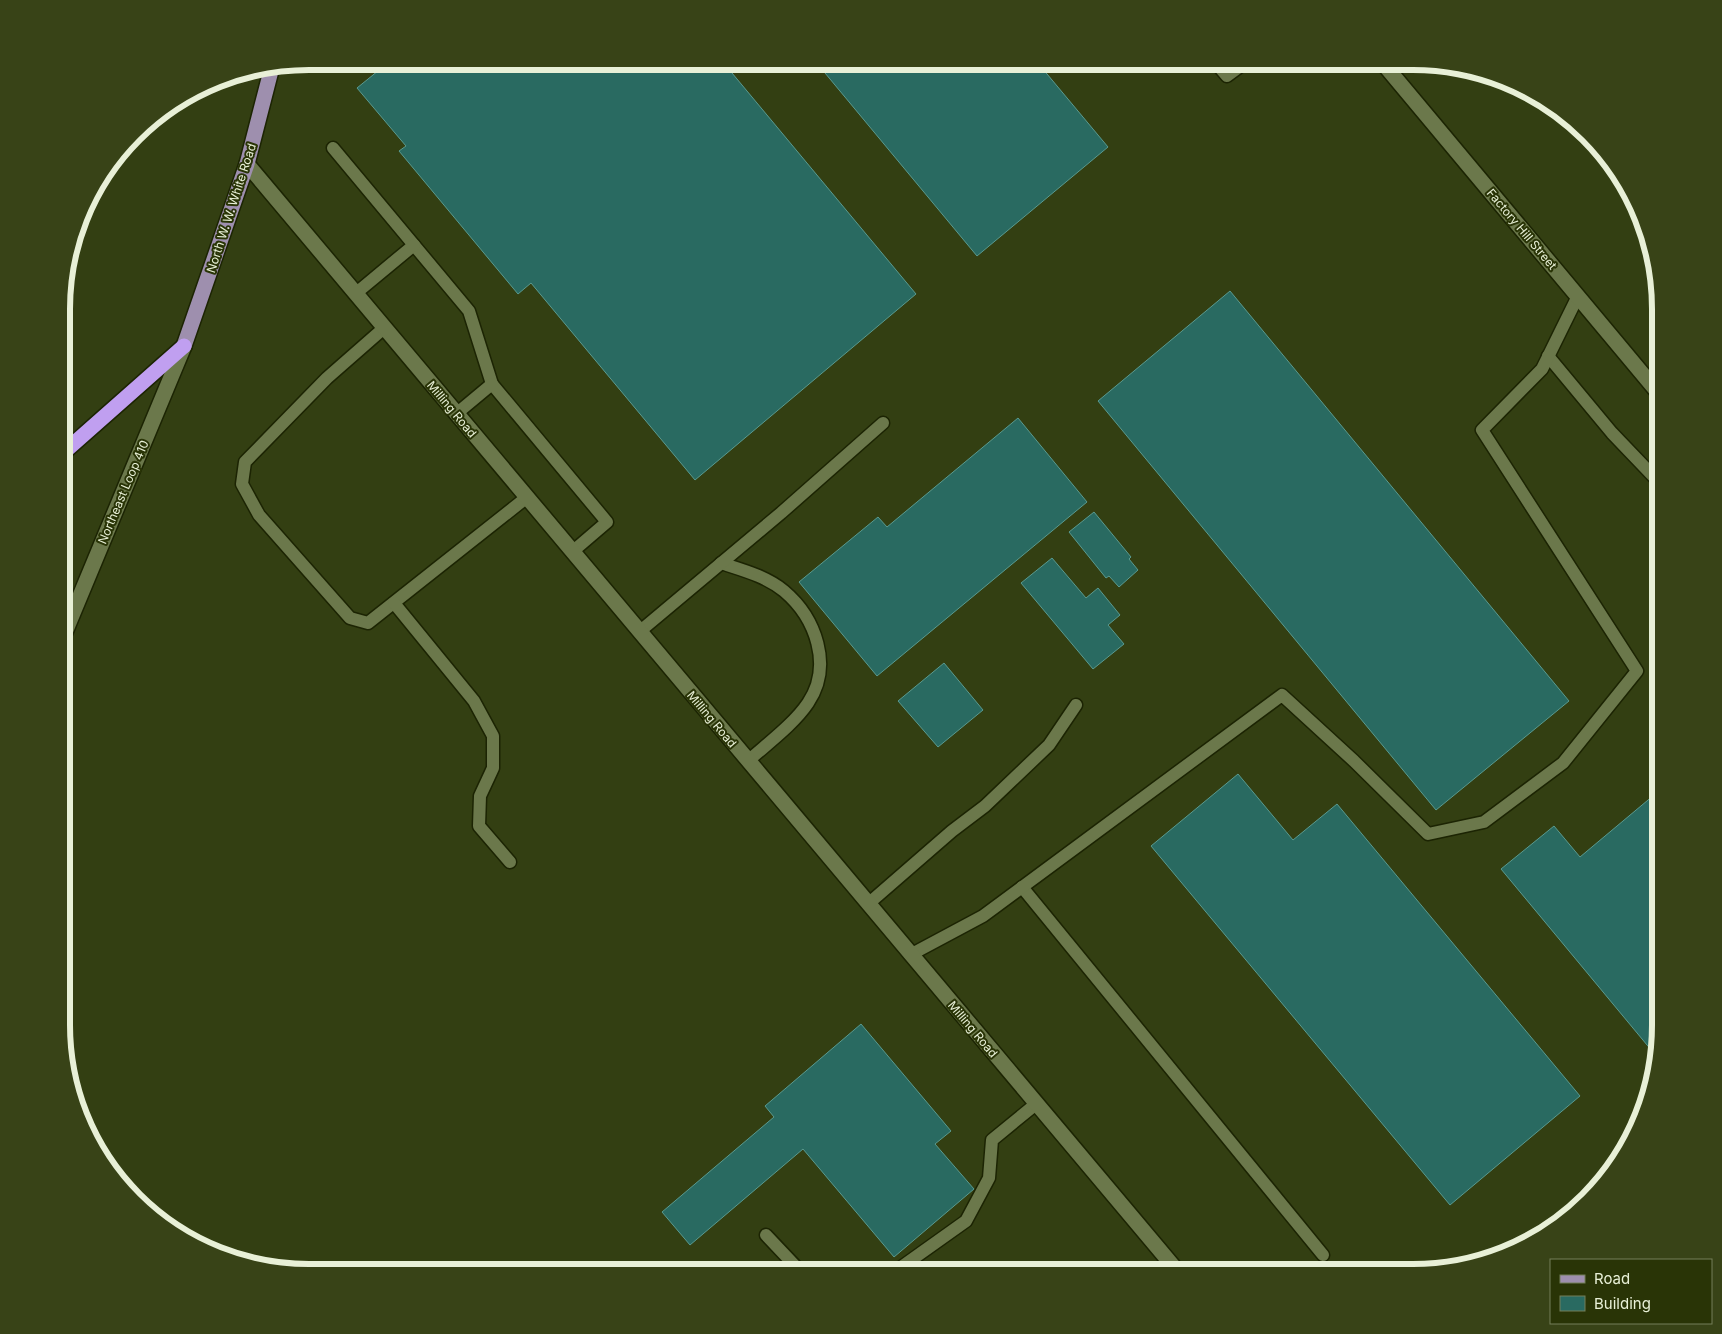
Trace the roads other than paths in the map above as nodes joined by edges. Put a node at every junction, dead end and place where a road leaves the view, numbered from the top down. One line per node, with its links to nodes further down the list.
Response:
1 (1222, 70): 2 (lane)
2 (1235, 70)
3 (1389, 70): 9 (street, Factory Hill Street)
4 (270, 73): 6 (main road, North W. W. White Road)
5 (333, 148): 7 (lane)
6 (247, 164): 8 (street, Milling Road); 11 (main road, North W. W. White Road)
7 (414, 245): 8 (lane); 13 (lane)
8 (355, 294): 10 (street, Milling Road)
9 (1578, 296): 12 (lane); 14 (street, Factory Hill Street)
10 (384, 328): 15 (street, Milling Road); 22 (lane)
11 (184, 346): 17 (highway); 23 (street, Northeast Loop 410)
12 (1548, 356): 18 (lane); 28 (lane)
13 (492, 384): 15 (lane); 20 (lane)
14 (1652, 385)
15 (456, 414): 19 (street, Milling Road)
16 (883, 423): 21 (lane)
17 (70, 447)
18 (1652, 475)
19 (526, 498): 20 (street, Milling Road); 22 (lane)
20 (572, 552): 24 (street, Milling Road)
21 (721, 563): 24 (lane); 26 (lane)
22 (394, 603): 27 (lane)
23 (70, 620)
24 (640, 632): 26 (street, Milling Road)
25 (1076, 705): 29 (lane)
26 (748, 761): 29 (street, Milling Road)
27 (510, 862)
28 (1022, 887): 30 (lane); 33 (lane)
29 (868, 904): 30 (street, Milling Road)
30 (910, 955): 31 (street, Milling Road)
31 (1036, 1104): 35 (lane); 36 (street, Milling Road)
32 (766, 1235): 34 (lane)
33 (1323, 1256)
34 (793, 1264)
35 (905, 1264)
36 (1171, 1264)

